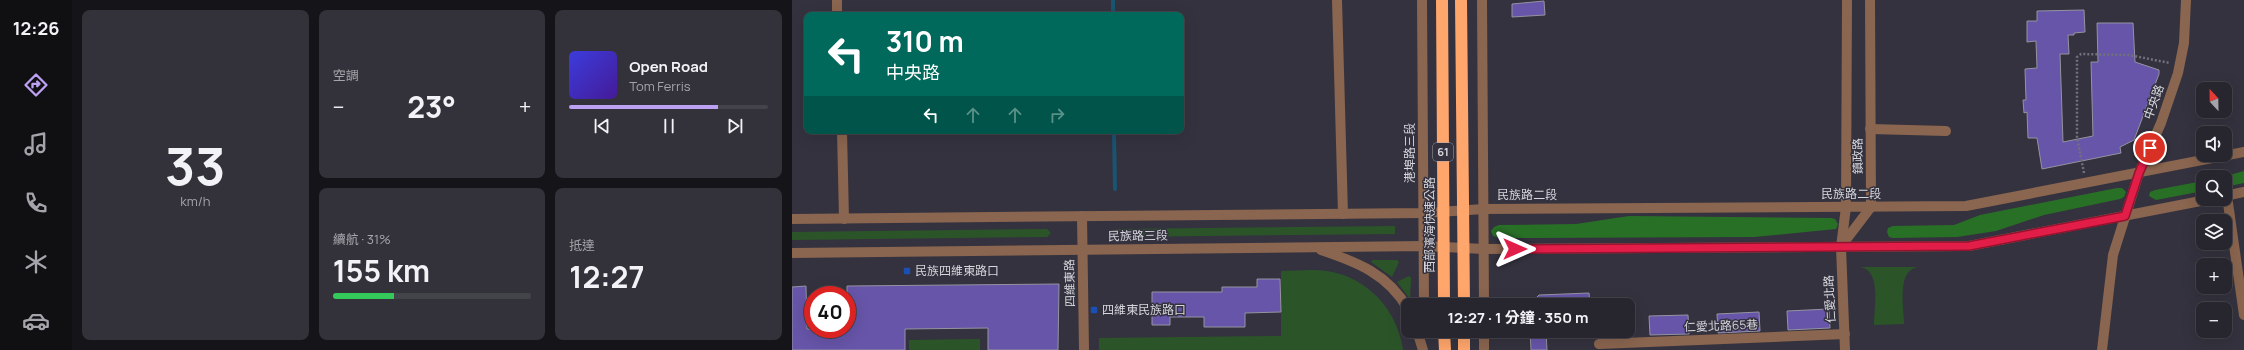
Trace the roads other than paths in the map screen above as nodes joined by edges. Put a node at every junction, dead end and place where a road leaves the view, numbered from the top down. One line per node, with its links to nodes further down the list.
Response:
1 (837, 0): 10 (street)
2 (1337, 0): 25 (street)
3 (1422, 0): 24 (street, 港埠路三段)
4 (1442, 0): 38 (highway, 西部濱海快速公路 / 61, bridge)
5 (1462, 0): 39 (highway, 61, bridge)
6 (1482, 0): 22 (street)
7 (1847, 0): 20 (street, 鎮政路)
8 (1870, 0): 11 (street, 鎮政路)
9 (2186, 0): 15 (street, 中央路)
10 (837, 12)
11 (1870, 129): 12 (street); 21 (street, 鎮政路)
12 (1946, 131)
13 (842, 134): 29 (street)
14 (2244, 152): 15 (street, 民族路二段)
15 (2139, 173): 21 (street, 民族路二段); 27 (street, 中央路)
16 (2244, 192): 17 (street)
17 (2232, 195)
18 (2196, 202): 27 (street)
19 (2228, 206): 36 (street)
20 (1846, 207): 21 (street, 民族路二段); 22 (street, 民族路二段); 31 (street, 鎮政路)
21 (1871, 207): 31 (street)
22 (1484, 209): 23 (street, 民族路二段); 33 (street)
23 (1454, 211): 24 (street, 民族路三段)
24 (1423, 213): 25 (street, 民族路三段); 30 (street, 港埠路三段)
25 (1344, 214): 26 (street, 民族路三段)
26 (1082, 216): 29 (street, 民族路三段); 34 (street, 四維東路)
27 (2125, 216): 31 (street); 56 (street, 中央路)
28 (792, 219): 29 (street, 民族路三段)
29 (844, 219)
30 (1424, 246): 32 (street, 民族路三段); 33 (street, 民族路三段); 37 (street, 港埠路三段)
31 (1841, 246): 33 (street); 43 (street, 仁愛北路)
32 (1313, 248): 34 (street, 民族路三段); 41 (street)
33 (1484, 249): 40 (street)
34 (1083, 250): 35 (street, 民族路三段); 50 (street, 四維東路)
35 (792, 253)
36 (2242, 284): 42 (street)
37 (1424, 298)
38 (1444, 298)
39 (1464, 298)
40 (1484, 298)
41 (1401, 299)
42 (2244, 315)
43 (1845, 334): 49 (street, 仁愛北路65巷); 55 (street, 仁愛北路)
44 (1420, 338): 51 (street)
45 (1424, 338): 51 (street)
46 (1444, 338): 52 (highway)
47 (1464, 338): 53 (highway)
48 (1484, 338): 54 (street)
49 (1599, 344)
50 (1084, 350)
51 (1424, 350)
52 (1445, 350)
53 (1464, 350)
54 (1484, 350)
55 (1845, 350)
56 (2102, 350)

